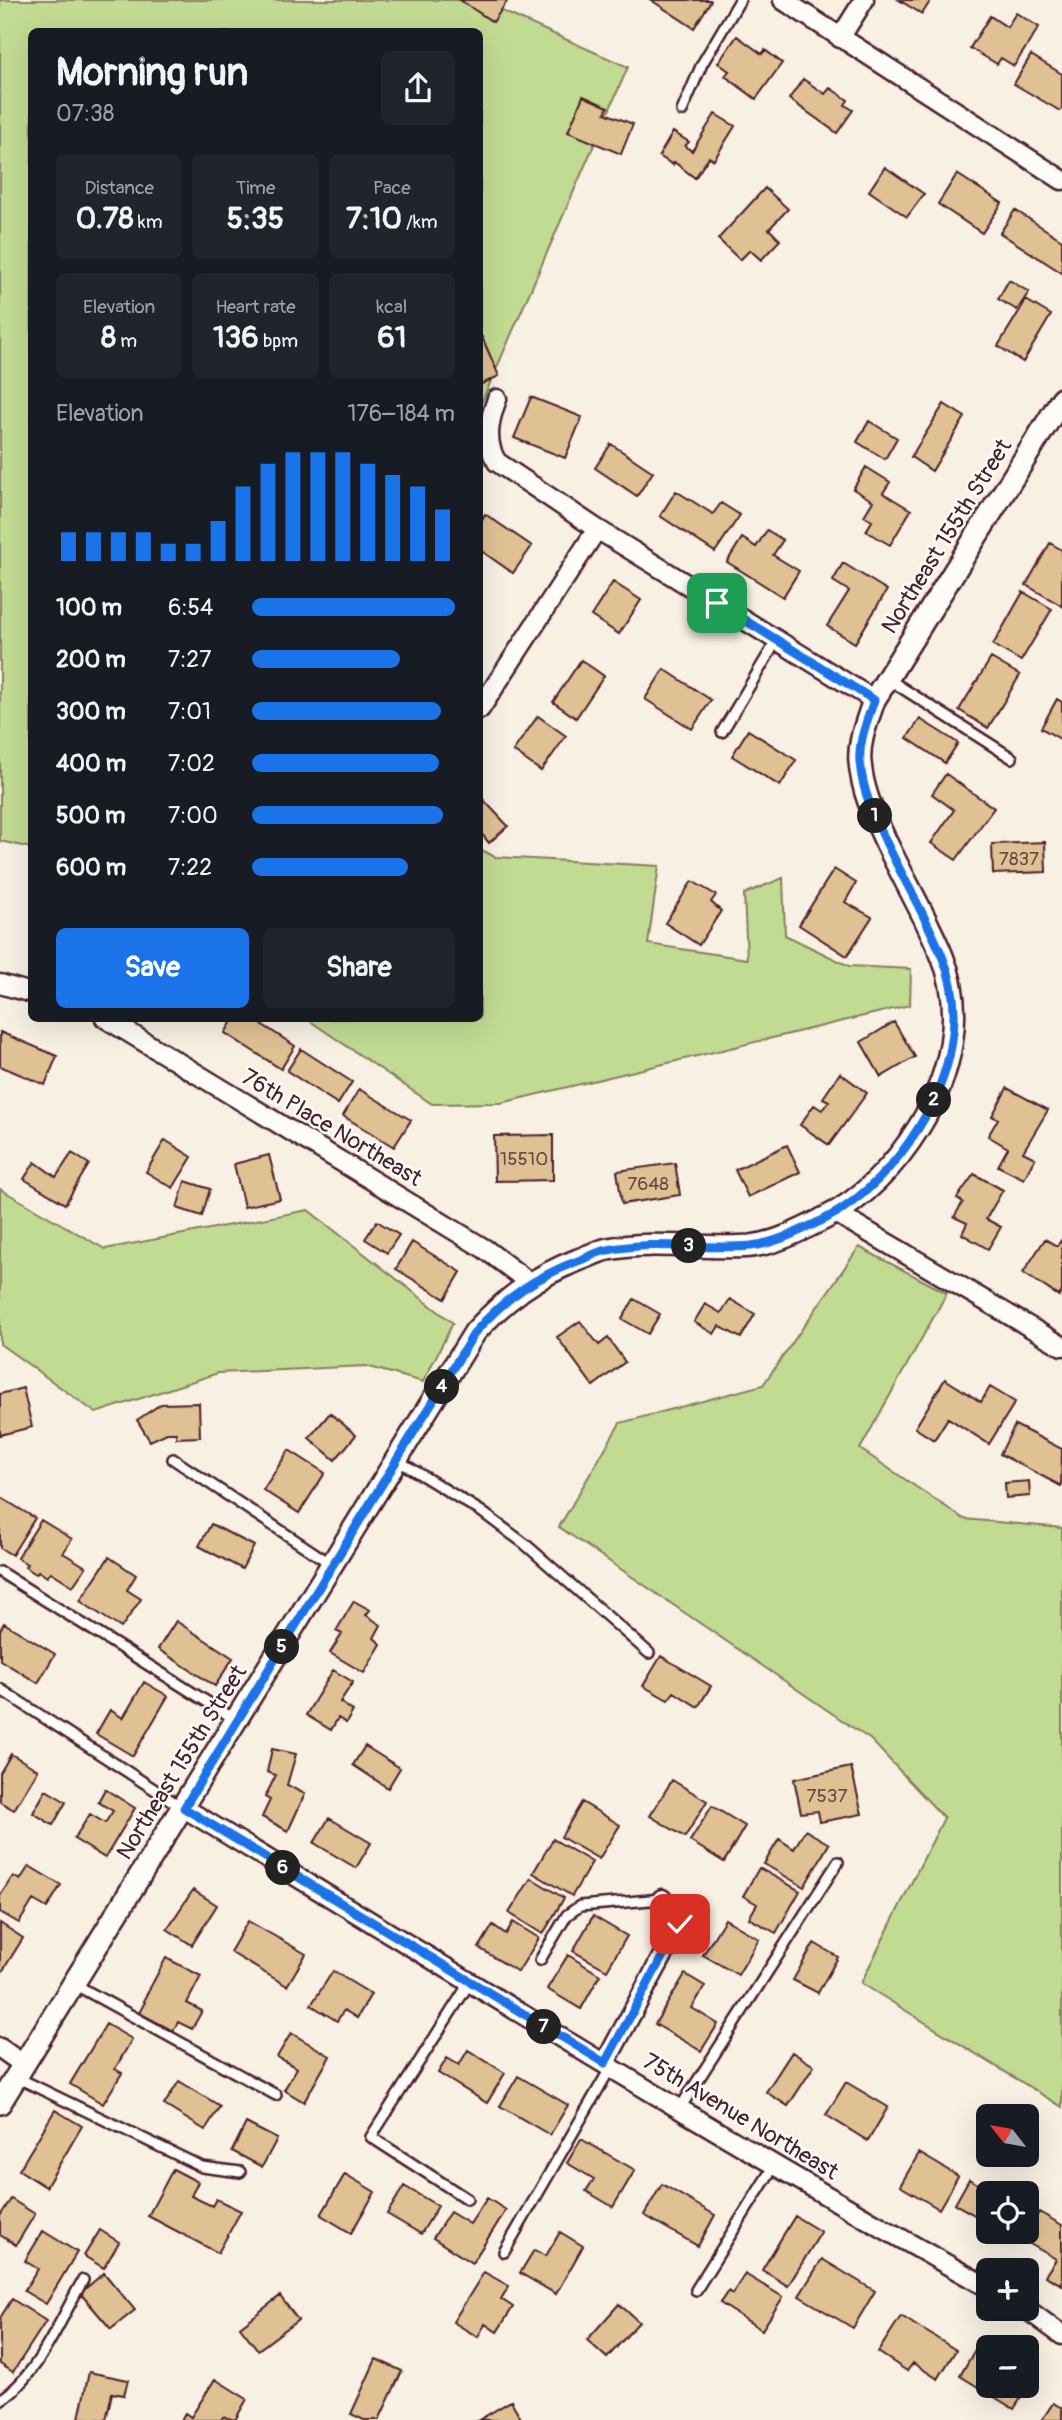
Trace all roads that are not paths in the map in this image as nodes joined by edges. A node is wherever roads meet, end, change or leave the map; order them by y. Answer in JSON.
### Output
{"nodes":[{"id":1,"x":740,"y":0,"type":"edge"},
{"id":2,"x":783,"y":0,"type":"edge"},
{"id":3,"x":864,"y":0,"type":"edge"},
{"id":4,"x":840,"y":38,"type":"junction"},
{"id":5,"x":682,"y":111,"type":"dead end"},
{"id":6,"x":1062,"y":180,"type":"edge"},
{"id":7,"x":496,"y":399,"type":"dead end"},
{"id":8,"x":1062,"y":399,"type":"edge"},
{"id":9,"x":597,"y":529,"type":"junction"},
{"id":10,"x":777,"y":640,"type":"junction"},
{"id":11,"x":888,"y":679,"type":"junction"},
{"id":12,"x":874,"y":700,"type":"junction"},
{"id":13,"x":483,"y":704,"type":"edge"},
{"id":14,"x":722,"y":733,"type":"dead end"},
{"id":15,"x":1012,"y":758,"type":"dead end"},
{"id":16,"x":0,"y":984,"type":"edge"},
{"id":17,"x":28,"y":992,"type":"edge"},
{"id":18,"x":113,"y":1022,"type":"edge"},
{"id":19,"x":836,"y":1213,"type":"junction"},
{"id":20,"x":530,"y":1283,"type":"junction"},
{"id":21,"x":1062,"y":1346,"type":"edge"},
{"id":22,"x":173,"y":1459,"type":"dead end"},
{"id":23,"x":397,"y":1460,"type":"junction"},
{"id":24,"x":333,"y":1565,"type":"junction"},
{"id":25,"x":0,"y":1572,"type":"edge"},
{"id":26,"x":649,"y":1653,"type":"dead end"},
{"id":27,"x":0,"y":1689,"type":"edge"},
{"id":28,"x":238,"y":1720,"type":"junction"},
{"id":29,"x":184,"y":1808,"type":"junction"},
{"id":30,"x":838,"y":1862,"type":"dead end"},
{"id":31,"x":662,"y":1899,"type":"joint"},
{"id":32,"x":540,"y":1960,"type":"dead end"},
{"id":33,"x":470,"y":1982,"type":"junction"},
{"id":34,"x":74,"y":1984,"type":"junction"},
{"id":35,"x":0,"y":2048,"type":"edge"},
{"id":36,"x":608,"y":2065,"type":"junction"},
{"id":37,"x":20,"y":2071,"type":"junction"},
{"id":38,"x":276,"y":2095,"type":"dead end"},
{"id":39,"x":0,"y":2103,"type":"edge"},
{"id":40,"x":680,"y":2108,"type":"junction"},
{"id":41,"x":775,"y":2164,"type":"junction"},
{"id":42,"x":240,"y":2172,"type":"dead end"},
{"id":43,"x":467,"y":2199,"type":"dead end"},
{"id":44,"x":504,"y":2252,"type":"dead end"},
{"id":45,"x":83,"y":2280,"type":"dead end"},
{"id":46,"x":976,"y":2280,"type":"edge"},
{"id":47,"x":696,"y":2290,"type":"dead end"},
{"id":48,"x":1039,"y":2318,"type":"edge"},
{"id":49,"x":1062,"y":2335,"type":"edge"},
{"id":50,"x":0,"y":2400,"type":"edge"}],
"edges":[{"from":1,"to":5,"type":"lane"},
{"from":2,"to":4,"type":"street"},
{"from":3,"to":4,"type":"street"},
{"from":4,"to":6,"type":"street"},
{"from":7,"to":9,"type":"street"},
{"from":8,"to":11,"type":"street","name":"Northeast 155th Street"},
{"from":9,"to":10,"type":"street"},
{"from":9,"to":13,"type":"street"},
{"from":10,"to":12,"type":"street"},
{"from":10,"to":14,"type":"lane"},
{"from":11,"to":12,"type":"street","name":"Northeast 155th Street"},
{"from":11,"to":15,"type":"lane"},
{"from":12,"to":19,"type":"street","name":"Northeast 155th Street"},
{"from":16,"to":17,"type":"street"},
{"from":18,"to":20,"type":"street","name":"76th Place Northeast"},
{"from":19,"to":20,"type":"street","name":"Northeast 155th Street"},
{"from":19,"to":21,"type":"street"},
{"from":20,"to":23,"type":"street","name":"Northeast 155th Street"},
{"from":22,"to":24,"type":"lane"},
{"from":23,"to":24,"type":"street","name":"Northeast 155th Street"},
{"from":23,"to":26,"type":"lane"},
{"from":24,"to":28,"type":"street","name":"Northeast 155th Street"},
{"from":25,"to":28,"type":"lane"},
{"from":27,"to":29,"type":"lane"},
{"from":28,"to":29,"type":"street","name":"Northeast 155th Street"},
{"from":29,"to":33,"type":"street","name":"75th Avenue Northeast"},
{"from":29,"to":34,"type":"street","name":"Northeast 155th Street"},
{"from":30,"to":40,"type":"lane"},
{"from":31,"to":32,"type":"lane"},
{"from":31,"to":36,"type":"street"},
{"from":33,"to":36,"type":"street","name":"75th Avenue Northeast"},
{"from":33,"to":43,"type":"lane"},
{"from":34,"to":37,"type":"street","name":"Northeast 155th Street"},
{"from":34,"to":38,"type":"lane"},
{"from":35,"to":37,"type":"street"},
{"from":36,"to":40,"type":"street","name":"75th Avenue Northeast"},
{"from":36,"to":44,"type":"lane"},
{"from":37,"to":39,"type":"street","name":"Northeast 155th Street"},
{"from":37,"to":42,"type":"lane"},
{"from":40,"to":41,"type":"street","name":"75th Avenue Northeast"},
{"from":41,"to":46,"type":"street","name":"75th Avenue Northeast"},
{"from":41,"to":47,"type":"lane"},
{"from":45,"to":50,"type":"lane"},
{"from":48,"to":49,"type":"street"}]}
